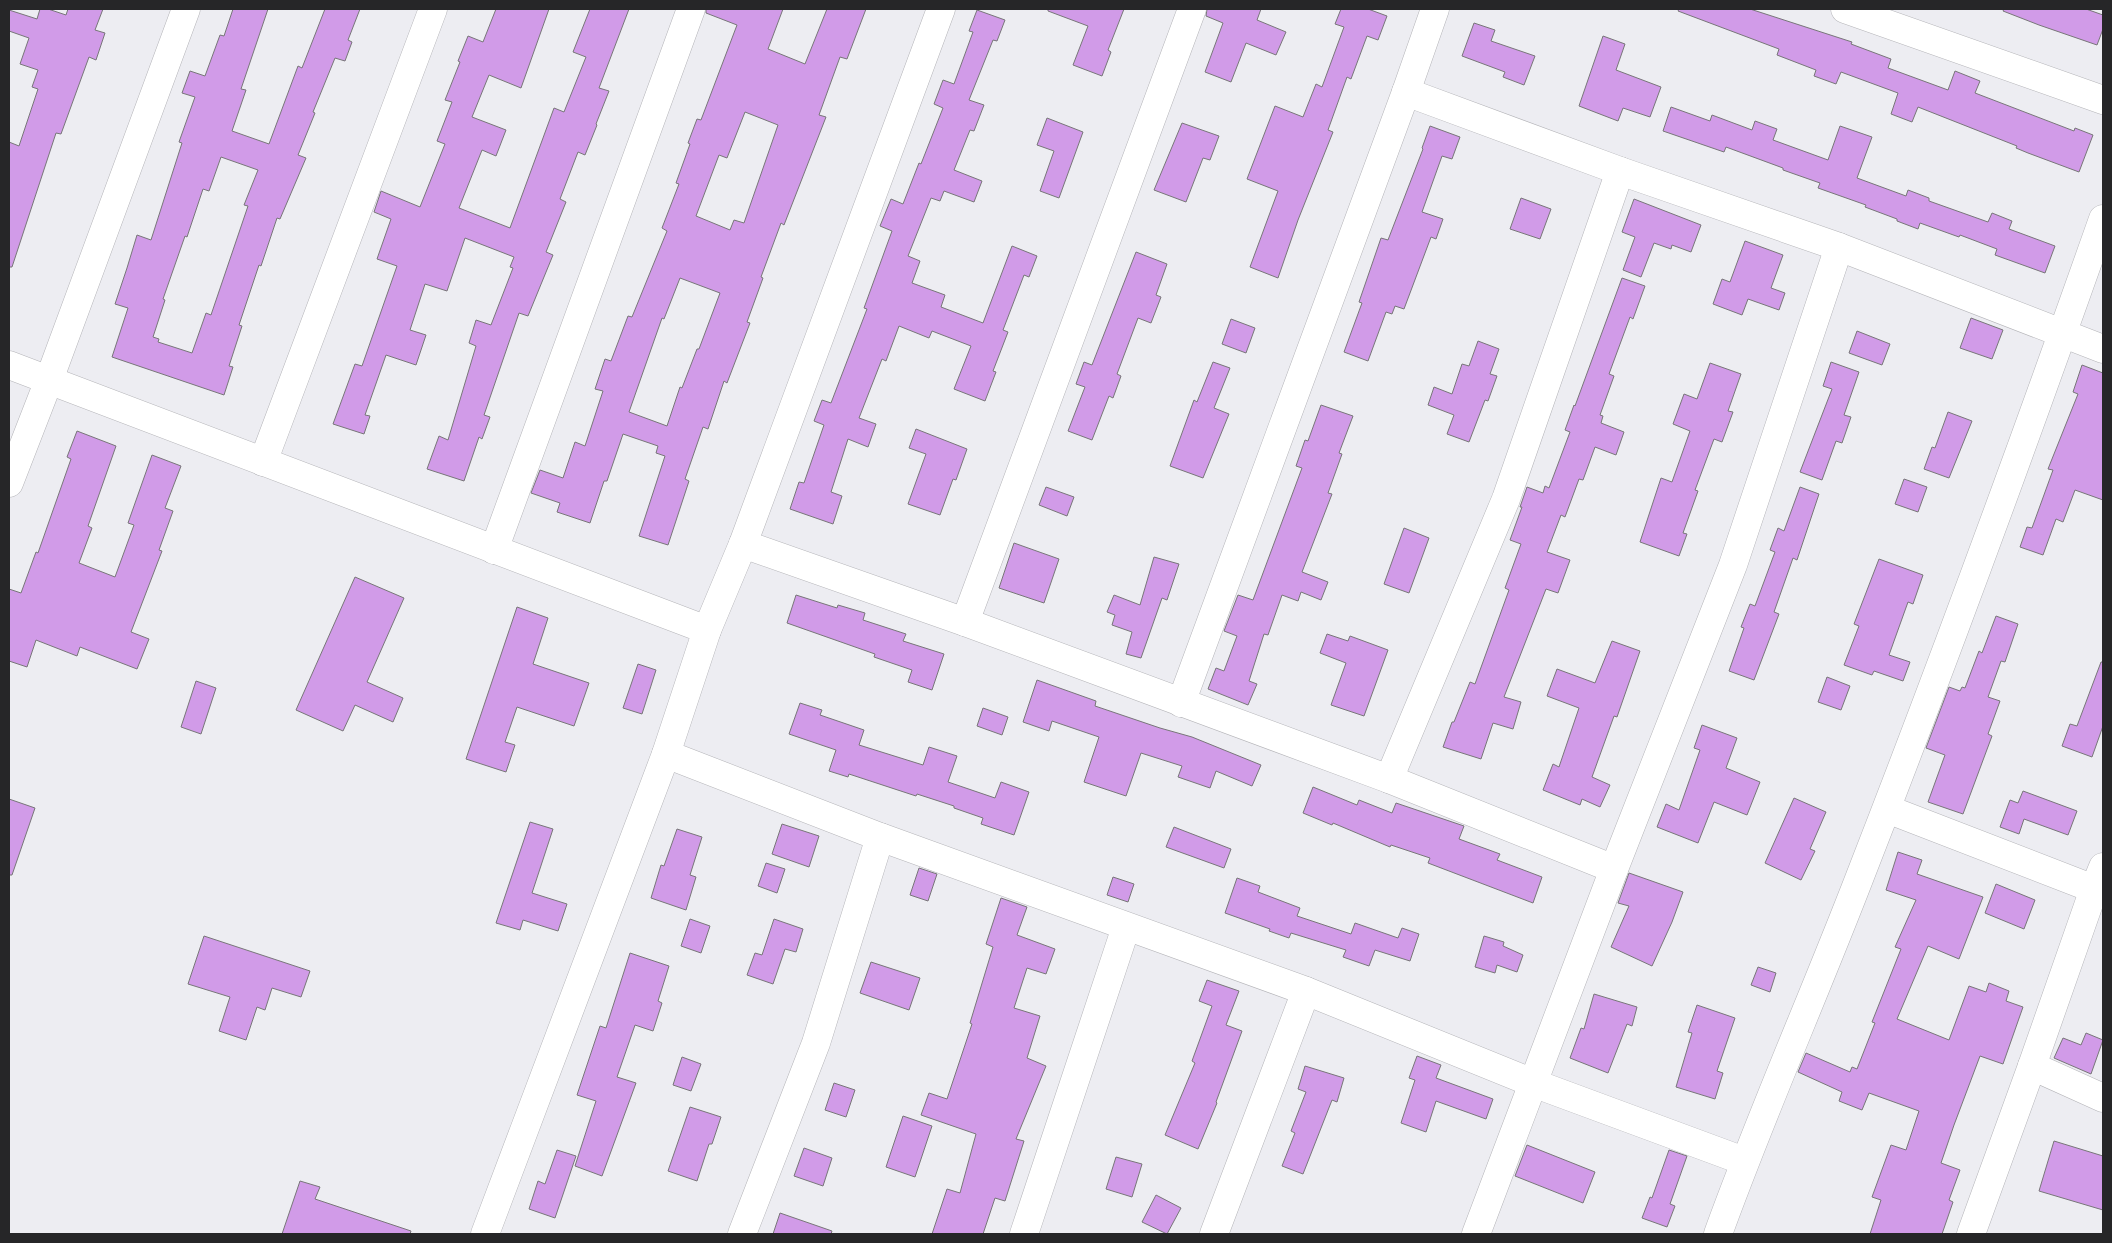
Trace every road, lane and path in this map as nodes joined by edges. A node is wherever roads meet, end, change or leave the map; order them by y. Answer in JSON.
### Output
{"nodes":[{"id":1,"x":186,"y":9,"type":"edge"},
{"id":2,"x":433,"y":9,"type":"edge"},
{"id":3,"x":690,"y":9,"type":"edge"},
{"id":4,"x":941,"y":9,"type":"edge"},
{"id":5,"x":1192,"y":9,"type":"edge"},
{"id":6,"x":1435,"y":9,"type":"edge"},
{"id":7,"x":1847,"y":9,"type":"edge"},
{"id":8,"x":1406,"y":92,"type":"junction"},
{"id":9,"x":2103,"y":100,"type":"edge"},
{"id":10,"x":1620,"y":171,"type":"junction"},
{"id":11,"x":2103,"y":219,"type":"edge"},
{"id":12,"x":1839,"y":247,"type":"junction"},
{"id":13,"x":2063,"y":333,"type":"junction"},
{"id":14,"x":2103,"y":350,"type":"edge"},
{"id":15,"x":9,"y":365,"type":"edge"},
{"id":16,"x":49,"y":380,"type":"junction"},
{"id":17,"x":263,"y":462,"type":"junction"},
{"id":18,"x":9,"y":483,"type":"edge"},
{"id":19,"x":743,"y":544,"type":"junction"},
{"id":20,"x":494,"y":550,"type":"junction"},
{"id":21,"x":965,"y":622,"type":"junction"},
{"id":22,"x":707,"y":630,"type":"junction"},
{"id":23,"x":1180,"y":703,"type":"junction"},
{"id":24,"x":666,"y":754,"type":"junction"},
{"id":25,"x":1389,"y":779,"type":"junction"},
{"id":26,"x":1887,"y":809,"type":"junction"},
{"id":27,"x":880,"y":837,"type":"junction"},
{"id":28,"x":1614,"y":868,"type":"junction"},
{"id":29,"x":2098,"y":878,"type":"edge"},
{"id":30,"x":1126,"y":927,"type":"junction"},
{"id":31,"x":1306,"y":991,"type":"junction"},
{"id":32,"x":2032,"y":1066,"type":"junction"},
{"id":33,"x":1533,"y":1083,"type":"junction"},
{"id":34,"x":2103,"y":1098,"type":"edge"},
{"id":35,"x":1744,"y":1161,"type":"junction"},
{"id":36,"x":485,"y":1234,"type":"edge"},
{"id":37,"x":742,"y":1234,"type":"edge"},
{"id":38,"x":1024,"y":1234,"type":"edge"},
{"id":39,"x":1214,"y":1234,"type":"edge"},
{"id":40,"x":1476,"y":1234,"type":"edge"},
{"id":41,"x":1718,"y":1234,"type":"edge"},
{"id":42,"x":1971,"y":1234,"type":"edge"}],
"edges":[{"from":1,"to":16,"type":"street"},
{"from":2,"to":17,"type":"street"},
{"from":3,"to":20,"type":"street"},
{"from":4,"to":19,"type":"street"},
{"from":5,"to":21,"type":"street"},
{"from":6,"to":8,"type":"street"},
{"from":7,"to":9,"type":"street"},
{"from":8,"to":10,"type":"street"},
{"from":8,"to":23,"type":"street"},
{"from":10,"to":12,"type":"street"},
{"from":10,"to":25,"type":"street"},
{"from":11,"to":13,"type":"street"},
{"from":12,"to":13,"type":"street"},
{"from":12,"to":28,"type":"street"},
{"from":13,"to":14,"type":"street"},
{"from":13,"to":26,"type":"street"},
{"from":15,"to":16,"type":"street"},
{"from":16,"to":17,"type":"street"},
{"from":16,"to":18,"type":"street"},
{"from":17,"to":20,"type":"street"},
{"from":19,"to":21,"type":"street"},
{"from":19,"to":22,"type":"street"},
{"from":20,"to":22,"type":"street"},
{"from":21,"to":23,"type":"street"},
{"from":22,"to":24,"type":"street"},
{"from":23,"to":25,"type":"street"},
{"from":24,"to":27,"type":"street"},
{"from":24,"to":36,"type":"street"},
{"from":25,"to":28,"type":"street"},
{"from":26,"to":29,"type":"street"},
{"from":26,"to":35,"type":"street"},
{"from":27,"to":30,"type":"street"},
{"from":27,"to":37,"type":"street"},
{"from":28,"to":33,"type":"street"},
{"from":29,"to":32,"type":"street"},
{"from":30,"to":31,"type":"street"},
{"from":30,"to":38,"type":"street"},
{"from":31,"to":33,"type":"street"},
{"from":31,"to":39,"type":"street"},
{"from":32,"to":34,"type":"street"},
{"from":32,"to":42,"type":"street"},
{"from":33,"to":35,"type":"street"},
{"from":33,"to":40,"type":"street"},
{"from":35,"to":41,"type":"street"}]}
